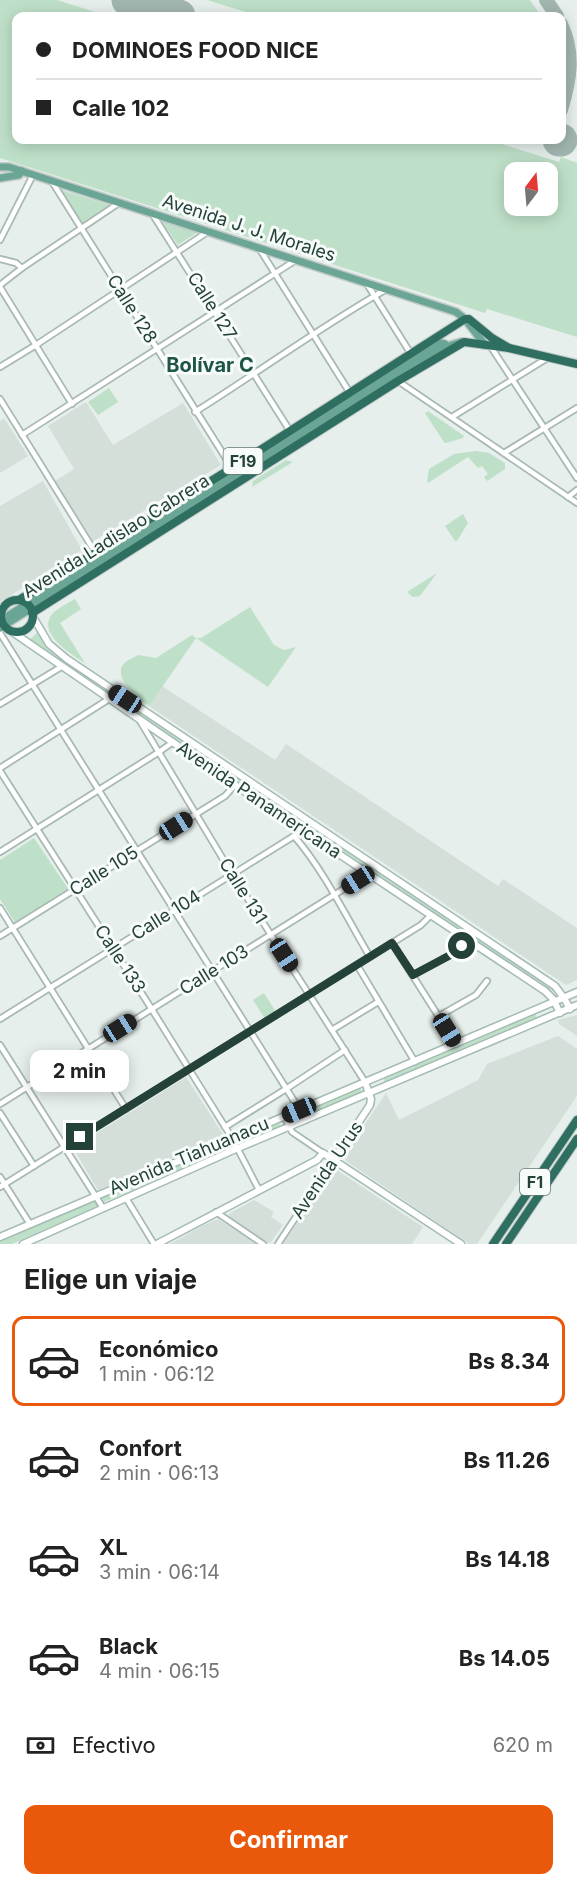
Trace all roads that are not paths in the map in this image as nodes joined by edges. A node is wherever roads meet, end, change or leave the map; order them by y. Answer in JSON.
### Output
{"nodes":[{"id":1,"x":0,"y":165,"type":"edge"},
{"id":2,"x":22,"y":171,"type":"junction"},
{"id":3,"x":33,"y":175,"type":"junction"},
{"id":4,"x":0,"y":178,"type":"edge"},
{"id":5,"x":51,"y":180,"type":"junction"},
{"id":6,"x":120,"y":202,"type":"junction"},
{"id":7,"x":151,"y":212,"type":"junction"},
{"id":8,"x":81,"y":228,"type":"junction"},
{"id":9,"x":209,"y":231,"type":"junction"},
{"id":10,"x":0,"y":240,"type":"edge"},
{"id":11,"x":259,"y":248,"type":"junction"},
{"id":12,"x":178,"y":252,"type":"junction"},
{"id":13,"x":297,"y":259,"type":"junction"},
{"id":14,"x":0,"y":260,"type":"edge"},
{"id":15,"x":22,"y":268,"type":"junction"},
{"id":16,"x":275,"y":274,"type":"junction"},
{"id":17,"x":366,"y":281,"type":"junction"},
{"id":18,"x":0,"y":286,"type":"edge"},
{"id":19,"x":387,"y":288,"type":"junction"},
{"id":20,"x":119,"y":290,"type":"junction"},
{"id":21,"x":374,"y":296,"type":"junction"},
{"id":22,"x":216,"y":312,"type":"junction"},
{"id":23,"x":465,"y":319,"type":"junction"},
{"id":24,"x":313,"y":334,"type":"junction"},
{"id":25,"x":464,"y":342,"type":"junction"},
{"id":26,"x":36,"y":345,"type":"junction"},
{"id":27,"x":443,"y":345,"type":"junction"},
{"id":28,"x":488,"y":346,"type":"junction"},
{"id":29,"x":509,"y":348,"type":"junction"},
{"id":30,"x":157,"y":350,"type":"junction"},
{"id":31,"x":411,"y":354,"type":"junction"},
{"id":32,"x":549,"y":357,"type":"junction"},
{"id":33,"x":577,"y":364,"type":"edge"},
{"id":34,"x":0,"y":367,"type":"edge"},
{"id":35,"x":379,"y":374,"type":"junction"},
{"id":36,"x":254,"y":375,"type":"junction"},
{"id":37,"x":513,"y":380,"type":"junction"},
{"id":38,"x":398,"y":381,"type":"junction"},
{"id":39,"x":370,"y":387,"type":"junction"},
{"id":40,"x":354,"y":391,"type":"junction"},
{"id":41,"x":0,"y":399,"type":"edge"},
{"id":42,"x":72,"y":404,"type":"junction"},
{"id":43,"x":577,"y":408,"type":"edge"},
{"id":44,"x":7,"y":410,"type":"junction"},
{"id":45,"x":195,"y":412,"type":"junction"},
{"id":46,"x":0,"y":414,"type":"edge"},
{"id":47,"x":452,"y":417,"type":"junction"},
{"id":48,"x":545,"y":428,"type":"junction"},
{"id":49,"x":290,"y":431,"type":"junction"},
{"id":50,"x":22,"y":435,"type":"junction"},
{"id":51,"x":504,"y":453,"type":"junction"},
{"id":52,"x":232,"y":468,"type":"junction"},
{"id":53,"x":577,"y":478,"type":"edge"},
{"id":54,"x":577,"y":490,"type":"edge"},
{"id":55,"x":568,"y":497,"type":"junction"},
{"id":56,"x":577,"y":503,"type":"edge"},
{"id":57,"x":96,"y":553,"type":"junction"},
{"id":58,"x":28,"y":608,"type":"junction"},
{"id":59,"x":2,"y":623,"type":"edge"},
{"id":60,"x":60,"y":666,"type":"junction"},
{"id":61,"x":32,"y":684,"type":"junction"},
{"id":62,"x":109,"y":699,"type":"junction"},
{"id":63,"x":125,"y":699,"type":"junction"},
{"id":64,"x":0,"y":704,"type":"edge"},
{"id":65,"x":120,"y":706,"type":"junction"},
{"id":66,"x":138,"y":718,"type":"junction"},
{"id":67,"x":60,"y":729,"type":"junction"},
{"id":68,"x":172,"y":742,"type":"junction"},
{"id":69,"x":159,"y":752,"type":"junction"},
{"id":70,"x":0,"y":769,"type":"edge"},
{"id":71,"x":236,"y":785,"type":"junction"},
{"id":72,"x":99,"y":790,"type":"junction"},
{"id":73,"x":195,"y":814,"type":"junction"},
{"id":74,"x":300,"y":828,"type":"junction"},
{"id":75,"x":37,"y":829,"type":"junction"},
{"id":76,"x":294,"y":836,"type":"junction"},
{"id":77,"x":136,"y":850,"type":"junction"},
{"id":78,"x":0,"y":852,"type":"edge"},
{"id":79,"x":366,"y":872,"type":"junction"},
{"id":80,"x":232,"y":874,"type":"junction"},
{"id":81,"x":75,"y":889,"type":"junction"},
{"id":82,"x":334,"y":895,"type":"junction"},
{"id":83,"x":0,"y":908,"type":"edge"},
{"id":84,"x":174,"y":911,"type":"junction"},
{"id":85,"x":431,"y":915,"type":"junction"},
{"id":86,"x":12,"y":928,"type":"junction"},
{"id":87,"x":271,"y":935,"type":"junction"},
{"id":88,"x":0,"y":936,"type":"edge"},
{"id":89,"x":468,"y":940,"type":"junction"},
{"id":90,"x":392,"y":943,"type":"junction"},
{"id":91,"x":113,"y":949,"type":"junction"},
{"id":92,"x":370,"y":957,"type":"junction"},
{"id":93,"x":357,"y":965,"type":"junction"},
{"id":94,"x":212,"y":971,"type":"junction"},
{"id":95,"x":413,"y":975,"type":"junction"},
{"id":96,"x":487,"y":981,"type":"dead end"},
{"id":97,"x":50,"y":988,"type":"junction"},
{"id":98,"x":577,"y":992,"type":"edge"},
{"id":99,"x":309,"y":995,"type":"junction"},
{"id":100,"x":564,"y":998,"type":"junction"},
{"id":101,"x":378,"y":1002,"type":"junction"},
{"id":102,"x":555,"y":1002,"type":"junction"},
{"id":103,"x":577,"y":1005,"type":"edge"},
{"id":104,"x":152,"y":1008,"type":"junction"},
{"id":105,"x":570,"y":1009,"type":"junction"},
{"id":106,"x":560,"y":1013,"type":"junction"},
{"id":107,"x":439,"y":1016,"type":"junction"},
{"id":108,"x":0,"y":1019,"type":"edge"},
{"id":109,"x":332,"y":1030,"type":"junction"},
{"id":110,"x":250,"y":1031,"type":"junction"},
{"id":111,"x":456,"y":1044,"type":"junction"},
{"id":112,"x":0,"y":1045,"type":"edge"},
{"id":113,"x":88,"y":1048,"type":"junction"},
{"id":114,"x":345,"y":1050,"type":"junction"},
{"id":115,"x":415,"y":1062,"type":"junction"},
{"id":116,"x":189,"y":1069,"type":"junction"},
{"id":117,"x":365,"y":1082,"type":"junction"},
{"id":118,"x":26,"y":1087,"type":"junction"},
{"id":119,"x":286,"y":1089,"type":"junction"},
{"id":120,"x":370,"y":1094,"type":"junction"},
{"id":121,"x":0,"y":1104,"type":"edge"},
{"id":122,"x":126,"y":1109,"type":"junction"},
{"id":123,"x":299,"y":1110,"type":"junction"},
{"id":124,"x":0,"y":1113,"type":"edge"},
{"id":125,"x":284,"y":1116,"type":"junction"},
{"id":126,"x":306,"y":1120,"type":"junction"},
{"id":127,"x":577,"y":1120,"type":"edge"},
{"id":128,"x":225,"y":1127,"type":"junction"},
{"id":129,"x":289,"y":1127,"type":"junction"},
{"id":130,"x":232,"y":1138,"type":"junction"},
{"id":131,"x":577,"y":1139,"type":"edge"},
{"id":132,"x":64,"y":1147,"type":"junction"},
{"id":133,"x":236,"y":1149,"type":"junction"},
{"id":134,"x":323,"y":1154,"type":"junction"},
{"id":135,"x":333,"y":1161,"type":"junction"},
{"id":136,"x":34,"y":1166,"type":"junction"},
{"id":137,"x":0,"y":1177,"type":"edge"},
{"id":138,"x":2,"y":1185,"type":"edge"},
{"id":139,"x":259,"y":1190,"type":"junction"},
{"id":140,"x":95,"y":1196,"type":"junction"},
{"id":141,"x":126,"y":1198,"type":"junction"},
{"id":142,"x":103,"y":1208,"type":"junction"},
{"id":143,"x":216,"y":1212,"type":"junction"},
{"id":144,"x":30,"y":1224,"type":"junction"},
{"id":145,"x":0,"y":1237,"type":"edge"},
{"id":146,"x":24,"y":1244,"type":"edge"},
{"id":147,"x":155,"y":1244,"type":"edge"},
{"id":148,"x":263,"y":1244,"type":"edge"},
{"id":149,"x":278,"y":1244,"type":"edge"},
{"id":150,"x":461,"y":1244,"type":"edge"},
{"id":151,"x":493,"y":1244,"type":"edge"},
{"id":152,"x":506,"y":1244,"type":"edge"}],
"edges":[{"from":1,"to":2,"type":"main road","name":"Avenida J. J. Morales"},
{"from":2,"to":3,"type":"main road","name":"Avenida J. J. Morales"},
{"from":2,"to":4,"type":"main road"},
{"from":3,"to":5,"type":"main road","name":"Avenida J. J. Morales"},
{"from":3,"to":10,"type":"street"},
{"from":5,"to":6,"type":"main road","name":"Avenida J. J. Morales"},
{"from":5,"to":8,"type":"street","name":"Calle 128"},
{"from":6,"to":7,"type":"main road","name":"Avenida J. J. Morales"},
{"from":6,"to":8,"type":"street"},
{"from":7,"to":9,"type":"main road","name":"Avenida J. J. Morales"},
{"from":7,"to":12,"type":"street","name":"Calle 127"},
{"from":8,"to":15,"type":"street"},
{"from":8,"to":20,"type":"street","name":"Calle 128"},
{"from":9,"to":11,"type":"main road","name":"Avenida J. J. Morales"},
{"from":9,"to":12,"type":"street"},
{"from":11,"to":13,"type":"main road","name":"Avenida J. J. Morales"},
{"from":11,"to":16,"type":"street"},
{"from":12,"to":20,"type":"street"},
{"from":12,"to":22,"type":"street","name":"Calle 127"},
{"from":13,"to":16,"type":"street"},
{"from":13,"to":17,"type":"main road","name":"Avenida J. J. Morales"},
{"from":14,"to":15,"type":"street"},
{"from":15,"to":18,"type":"street"},
{"from":16,"to":22,"type":"street"},
{"from":16,"to":24,"type":"street"},
{"from":17,"to":19,"type":"main road","name":"Avenida J. J. Morales"},
{"from":17,"to":21,"type":"street"},
{"from":18,"to":26,"type":"street"},
{"from":19,"to":21,"type":"street"},
{"from":19,"to":23,"type":"main road","name":"Avenida J. J. Morales"},
{"from":20,"to":26,"type":"street"},
{"from":20,"to":30,"type":"street","name":"Calle 128"},
{"from":21,"to":24,"type":"street"},
{"from":21,"to":31,"type":"street"},
{"from":22,"to":30,"type":"street"},
{"from":22,"to":36,"type":"street","name":"Calle 127"},
{"from":23,"to":28,"type":"main road"},
{"from":23,"to":29,"type":"highway","name":"Avenida Ladislao Cabrera","number":"F19"},
{"from":23,"to":31,"type":"highway","name":"Avenida Ladislao Cabrera","number":"F19"},
{"from":24,"to":36,"type":"street"},
{"from":24,"to":40,"type":"street"},
{"from":25,"to":27,"type":"main road","name":"Avenida Ladislao Cabrera","number":"F19"},
{"from":25,"to":28,"type":"highway","name":"Avenida Ladislao Cabrera","number":"F19"},
{"from":25,"to":38,"type":"highway","name":"Avenida Ladislao Cabrera","number":"F19"},
{"from":26,"to":34,"type":"street"},
{"from":26,"to":42,"type":"street"},
{"from":27,"to":39,"type":"main road","name":"Avenida Ladislao Cabrera","number":"F19"},
{"from":27,"to":58,"type":"main road","name":"Avenida Ladislao Cabrera","number":"F19"},
{"from":28,"to":29,"type":"highway","name":"Avenida Ladislao Cabrera","number":"F19"},
{"from":28,"to":37,"type":"street"},
{"from":29,"to":32,"type":"highway","name":"Avenida Ladislao Cabrera","number":"F19"},
{"from":30,"to":42,"type":"street"},
{"from":30,"to":45,"type":"street","name":"Calle 128"},
{"from":31,"to":35,"type":"highway","name":"Avenida Ladislao Cabrera","number":"F19"},
{"from":32,"to":33,"type":"highway","name":"Avenida Ladislao Cabrera","number":"F19"},
{"from":32,"to":37,"type":"street"},
{"from":35,"to":39,"type":"highway"},
{"from":35,"to":40,"type":"highway","name":"Avenida Ladislao Cabrera","number":"F19"},
{"from":36,"to":45,"type":"street"},
{"from":36,"to":49,"type":"street","name":"Calle 127"},
{"from":37,"to":47,"type":"street"},
{"from":37,"to":48,"type":"street"},
{"from":38,"to":47,"type":"street"},
{"from":38,"to":58,"type":"highway","name":"Avenida Ladislao Cabrera","number":"F19"},
{"from":39,"to":40,"type":"highway"},
{"from":39,"to":58,"type":"main road","name":"Avenida Ladislao Cabrera","number":"F19"},
{"from":40,"to":49,"type":"highway","name":"Avenida Ladislao Cabrera","number":"F19"},
{"from":41,"to":44,"type":"street"},
{"from":42,"to":50,"type":"street"},
{"from":43,"to":48,"type":"street"},
{"from":44,"to":46,"type":"street"},
{"from":44,"to":50,"type":"street"},
{"from":45,"to":52,"type":"street","name":"Calle 128"},
{"from":47,"to":51,"type":"street"},
{"from":48,"to":51,"type":"street"},
{"from":48,"to":53,"type":"street"},
{"from":49,"to":52,"type":"highway","name":"Avenida Ladislao Cabrera","number":"F19"},
{"from":50,"to":57,"type":"street"},
{"from":51,"to":55,"type":"street"},
{"from":52,"to":57,"type":"highway","name":"Avenida Ladislao Cabrera","number":"F19"},
{"from":54,"to":55,"type":"street"},
{"from":55,"to":56,"type":"street"},
{"from":57,"to":58,"type":"highway","name":"Avenida Ladislao Cabrera","number":"F19"},
{"from":58,"to":59,"type":"main road","name":"Avenida Ladislao Cabrera","number":"F19"},
{"from":58,"to":59,"type":"highway","number":"F19"},
{"from":58,"to":59,"type":"highway","number":"F19"},
{"from":58,"to":63,"type":"main road","name":"Avenida Panamericana"},
{"from":59,"to":60,"type":"main road","name":"Avenida Panamericana"},
{"from":59,"to":61,"type":"street"},
{"from":60,"to":61,"type":"street"},
{"from":60,"to":62,"type":"main road","name":"Avenida Panamericana"},
{"from":61,"to":64,"type":"street"},
{"from":61,"to":67,"type":"street"},
{"from":62,"to":65,"type":"main road","name":"Avenida Panamericana"},
{"from":62,"to":67,"type":"street"},
{"from":63,"to":65,"type":"main road"},
{"from":63,"to":100,"type":"main road","name":"Avenida Panamericana"},
{"from":65,"to":66,"type":"main road","name":"Avenida Panamericana"},
{"from":66,"to":68,"type":"main road","name":"Avenida Panamericana"},
{"from":66,"to":69,"type":"street","name":"Calle 131"},
{"from":67,"to":70,"type":"street"},
{"from":67,"to":72,"type":"street"},
{"from":68,"to":69,"type":"street"},
{"from":68,"to":71,"type":"main road","name":"Avenida Panamericana"},
{"from":69,"to":72,"type":"street"},
{"from":69,"to":73,"type":"street","name":"Calle 131"},
{"from":70,"to":75,"type":"street","name":"Calle 133"},
{"from":71,"to":73,"type":"street","name":"Calle 105"},
{"from":71,"to":74,"type":"main road","name":"Avenida Panamericana"},
{"from":72,"to":75,"type":"street"},
{"from":72,"to":77,"type":"street"},
{"from":73,"to":77,"type":"street","name":"Calle 105"},
{"from":73,"to":80,"type":"street","name":"Calle 131"},
{"from":74,"to":76,"type":"street","name":"Calle 104"},
{"from":74,"to":79,"type":"main road","name":"Avenida Panamericana"},
{"from":75,"to":78,"type":"street"},
{"from":75,"to":81,"type":"street","name":"Calle 133"},
{"from":76,"to":80,"type":"street","name":"Calle 104"},
{"from":76,"to":82,"type":"street"},
{"from":77,"to":81,"type":"street","name":"Calle 105"},
{"from":77,"to":84,"type":"street"},
{"from":79,"to":82,"type":"street","name":"Calle 103"},
{"from":79,"to":85,"type":"main road","name":"Avenida Panamericana"},
{"from":80,"to":84,"type":"street","name":"Calle 104"},
{"from":80,"to":87,"type":"street","name":"Calle 131"},
{"from":81,"to":86,"type":"street","name":"Calle 105"},
{"from":81,"to":91,"type":"street","name":"Calle 133"},
{"from":82,"to":87,"type":"street","name":"Calle 103"},
{"from":82,"to":92,"type":"street"},
{"from":83,"to":86,"type":"street"},
{"from":84,"to":91,"type":"street","name":"Calle 104"},
{"from":84,"to":94,"type":"street"},
{"from":85,"to":89,"type":"main road","name":"Avenida Panamericana"},
{"from":85,"to":90,"type":"street"},
{"from":86,"to":88,"type":"street","name":"Calle 105"},
{"from":86,"to":97,"type":"street"},
{"from":87,"to":94,"type":"street","name":"Calle 103"},
{"from":87,"to":99,"type":"street","name":"Calle 131"},
{"from":89,"to":95,"type":"street"},
{"from":89,"to":102,"type":"main road","name":"Avenida Panamericana"},
{"from":90,"to":92,"type":"street"},
{"from":90,"to":95,"type":"street"},
{"from":91,"to":97,"type":"street","name":"Calle 104"},
{"from":91,"to":104,"type":"street","name":"Calle 133"},
{"from":92,"to":93,"type":"street"},
{"from":93,"to":99,"type":"street"},
{"from":93,"to":101,"type":"street"},
{"from":94,"to":104,"type":"street","name":"Calle 103"},
{"from":94,"to":110,"type":"street"},
{"from":95,"to":107,"type":"street"},
{"from":96,"to":107,"type":"street"},
{"from":97,"to":108,"type":"street","name":"Calle 104"},
{"from":97,"to":113,"type":"street"},
{"from":98,"to":100,"type":"main road","name":"Avenida Tiahuanacu"},
{"from":99,"to":109,"type":"street","name":"Calle 131"},
{"from":99,"to":110,"type":"street"},
{"from":100,"to":102,"type":"main road","name":"Avenida Tiahuanacu"},
{"from":100,"to":105,"type":"main road","name":"Avenida Panamericana"},
{"from":101,"to":109,"type":"street"},
{"from":101,"to":115,"type":"street"},
{"from":102,"to":106,"type":"main road","name":"Avenida Panamericana"},
{"from":102,"to":111,"type":"main road","name":"Avenida Tiahuanacu"},
{"from":103,"to":105,"type":"main road","name":"Avenida Tiahuanacu"},
{"from":104,"to":113,"type":"street","name":"Calle 103"},
{"from":104,"to":116,"type":"street","name":"Calle 133"},
{"from":105,"to":106,"type":"main road","name":"Avenida Tiahuanacu"},
{"from":106,"to":120,"type":"main road","name":"Avenida Tiahuanacu"},
{"from":107,"to":111,"type":"street"},
{"from":109,"to":114,"type":"street","name":"Calle 131"},
{"from":110,"to":116,"type":"street"},
{"from":110,"to":119,"type":"street"},
{"from":111,"to":115,"type":"main road","name":"Avenida Tiahuanacu"},
{"from":112,"to":118,"type":"street"},
{"from":113,"to":118,"type":"street","name":"Calle 103"},
{"from":113,"to":122,"type":"street"},
{"from":114,"to":117,"type":"street","name":"Calle 131"},
{"from":114,"to":119,"type":"street"},
{"from":115,"to":117,"type":"main road","name":"Avenida Tiahuanacu"},
{"from":116,"to":122,"type":"street"},
{"from":116,"to":128,"type":"street","name":"Calle 133"},
{"from":117,"to":120,"type":"main road","name":"Calle 131"},
{"from":117,"to":123,"type":"main road","name":"Avenida Tiahuanacu"},
{"from":118,"to":121,"type":"street","name":"Calle 103"},
{"from":118,"to":132,"type":"street"},
{"from":119,"to":123,"type":"street"},
{"from":119,"to":128,"type":"street"},
{"from":120,"to":126,"type":"main road","name":"Avenida Tiahuanacu"},
{"from":120,"to":135,"type":"main road","name":"Avenida Urus"},
{"from":122,"to":132,"type":"street"},
{"from":123,"to":125,"type":"main road","name":"Avenida Tiahuanacu"},
{"from":123,"to":126,"type":"street"},
{"from":124,"to":136,"type":"street"},
{"from":125,"to":129,"type":"street"},
{"from":125,"to":130,"type":"main road","name":"Avenida Tiahuanacu"},
{"from":126,"to":129,"type":"main road","name":"Avenida Tiahuanacu"},
{"from":127,"to":151,"type":"highway","number":"F1"},
{"from":128,"to":130,"type":"street","name":"Calle 133"},
{"from":129,"to":133,"type":"main road","name":"Avenida Tiahuanacu"},
{"from":129,"to":134,"type":"street"},
{"from":130,"to":133,"type":"street","name":"Calle 133"},
{"from":130,"to":140,"type":"main road","name":"Avenida Tiahuanacu"},
{"from":131,"to":152,"type":"highway","number":"F1"},
{"from":132,"to":136,"type":"street"},
{"from":132,"to":140,"type":"street"},
{"from":133,"to":139,"type":"street","name":"Calle 133"},
{"from":133,"to":141,"type":"main road","name":"Avenida Tiahuanacu"},
{"from":134,"to":135,"type":"main road"},
{"from":134,"to":139,"type":"main road"},
{"from":135,"to":149,"type":"street","name":"Avenida Urus"},
{"from":135,"to":150,"type":"main road"},
{"from":136,"to":138,"type":"street"},
{"from":137,"to":138,"type":"street"},
{"from":138,"to":144,"type":"street"},
{"from":139,"to":143,"type":"main road"},
{"from":140,"to":142,"type":"street"},
{"from":140,"to":144,"type":"main road","name":"Avenida Tiahuanacu"},
{"from":141,"to":142,"type":"main road","name":"Avenida Tiahuanacu"},
{"from":141,"to":147,"type":"street"},
{"from":142,"to":146,"type":"main road","name":"Avenida Tiahuanacu"},
{"from":143,"to":147,"type":"main road"},
{"from":143,"to":148,"type":"street"},
{"from":144,"to":145,"type":"main road","name":"Avenida Tiahuanacu"}]}
